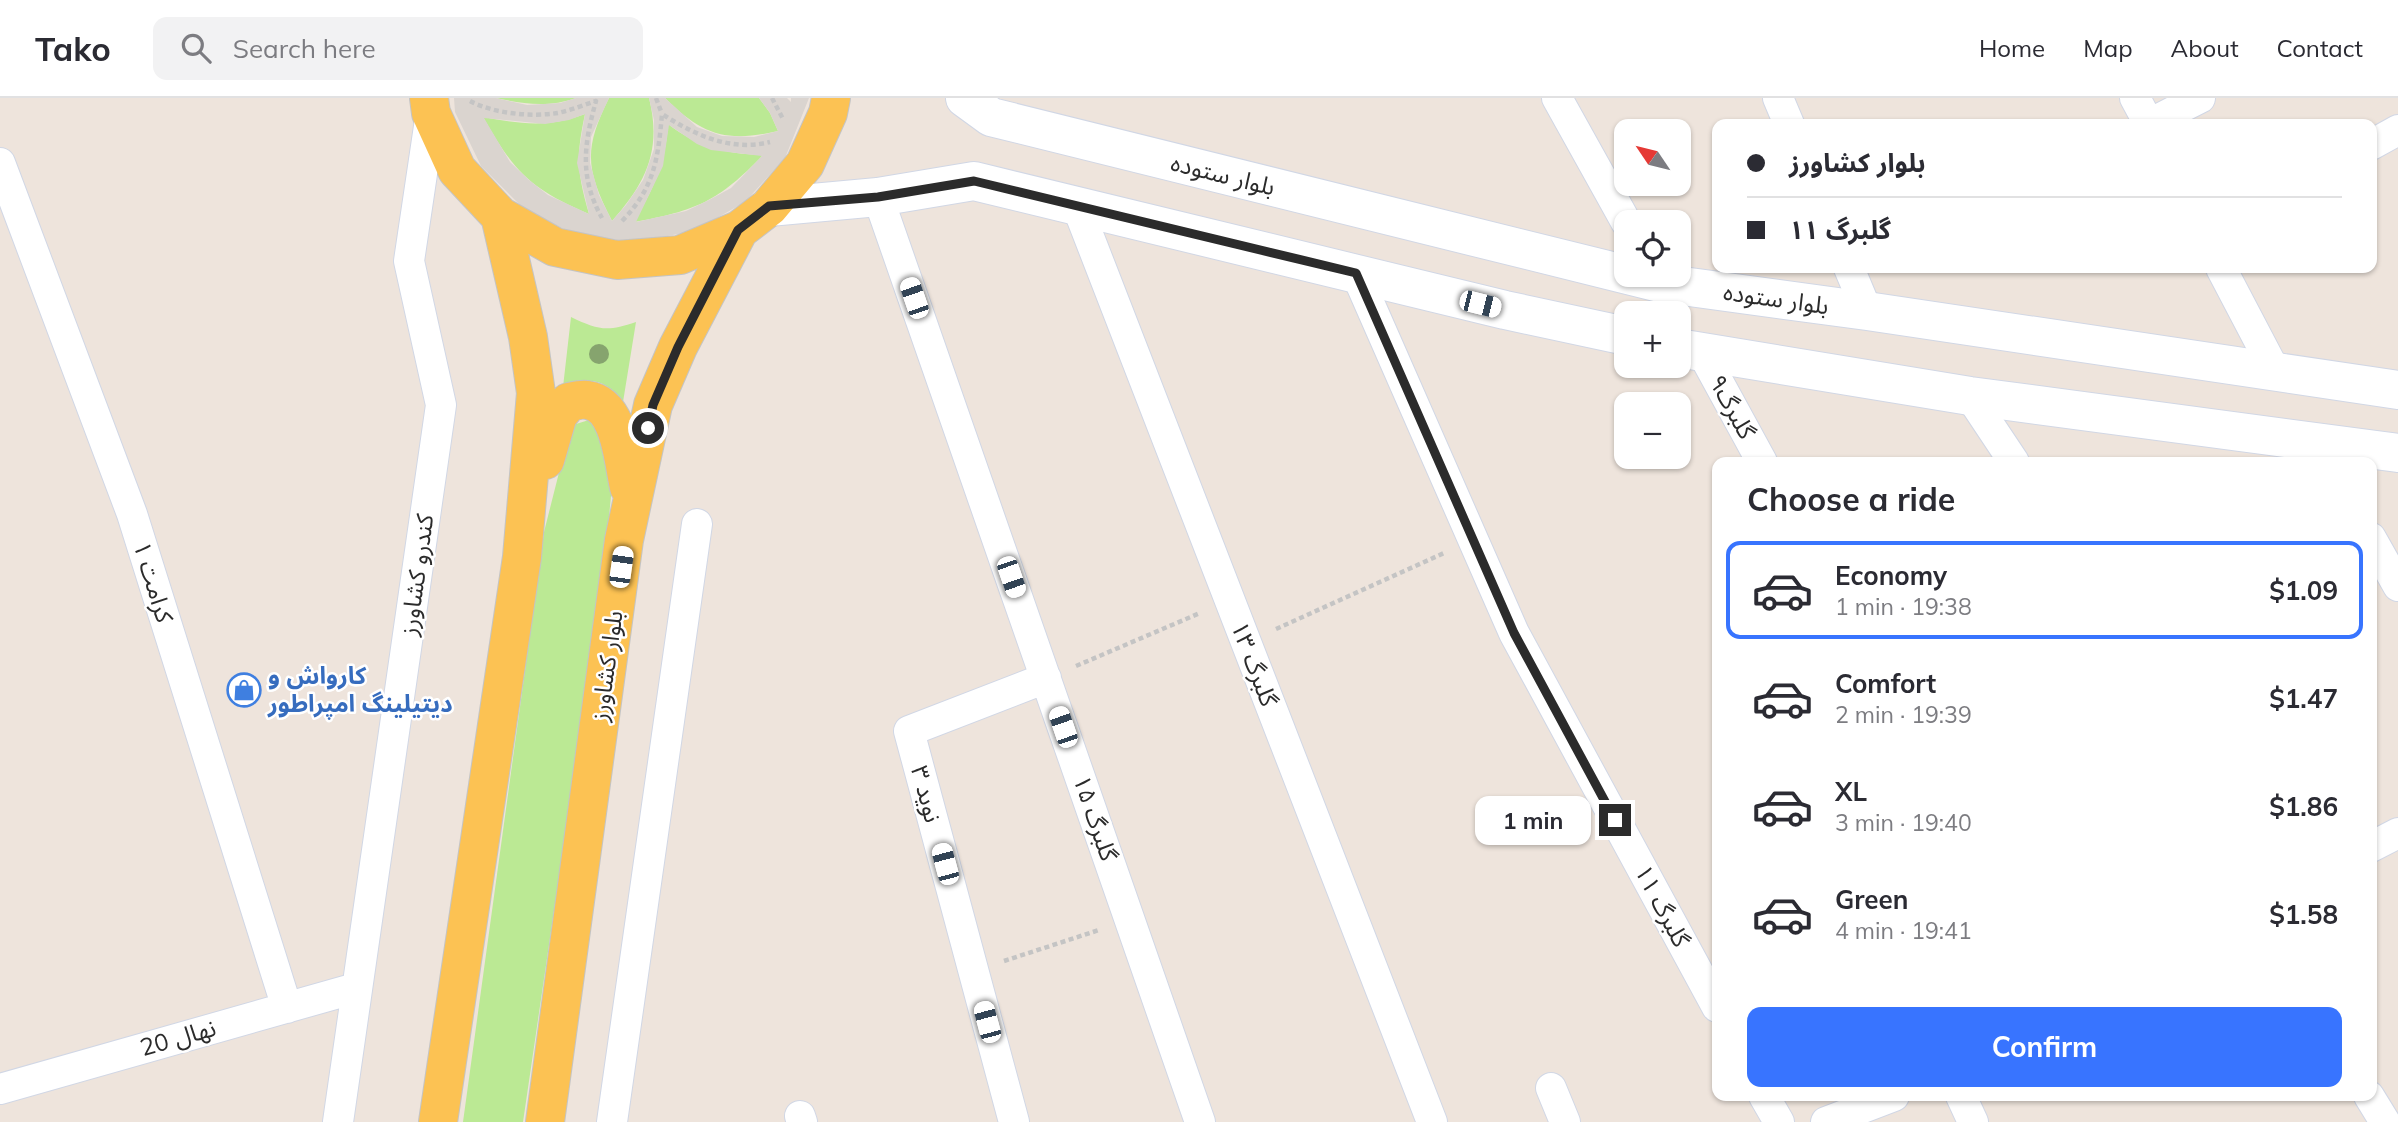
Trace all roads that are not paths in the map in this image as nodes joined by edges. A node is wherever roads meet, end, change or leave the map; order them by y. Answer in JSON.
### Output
{"nodes":[{"id":1,"x":831,"y":98,"type":"edge"},
{"id":2,"x":965,"y":98,"type":"edge"},
{"id":3,"x":1557,"y":98,"type":"edge"},
{"id":4,"x":1778,"y":98,"type":"edge"},
{"id":5,"x":2136,"y":98,"type":"edge"},
{"id":6,"x":2200,"y":98,"type":"edge"},
{"id":7,"x":430,"y":105,"type":"edge"},
{"id":8,"x":1787,"y":119,"type":"edge"},
{"id":9,"x":2146,"y":119,"type":"edge"},
{"id":10,"x":2159,"y":119,"type":"edge"},
{"id":11,"x":2398,"y":131,"type":"edge"},
{"id":12,"x":2377,"y":142,"type":"edge"},
{"id":13,"x":0,"y":163,"type":"edge"},
{"id":14,"x":878,"y":197,"type":"junction"},
{"id":15,"x":769,"y":206,"type":"junction"},
{"id":16,"x":1077,"y":206,"type":"junction"},
{"id":17,"x":1619,"y":210,"type":"edge"},
{"id":18,"x":500,"y":216,"type":"junction"},
{"id":19,"x":738,"y":230,"type":"junction"},
{"id":20,"x":1614,"y":268,"type":"edge"},
{"id":21,"x":1356,"y":273,"type":"junction"},
{"id":22,"x":1851,"y":273,"type":"edge"},
{"id":23,"x":2224,"y":273,"type":"edge"},
{"id":24,"x":1691,"y":284,"type":"edge"},
{"id":25,"x":1867,"y":311,"type":"junction"},
{"id":26,"x":1614,"y":333,"type":"edge"},
{"id":27,"x":1691,"y":350,"type":"edge"},
{"id":28,"x":1691,"y":352,"type":"edge"},
{"id":29,"x":2276,"y":373,"type":"junction"},
{"id":30,"x":2398,"y":390,"type":"edge"},
{"id":31,"x":1970,"y":396,"type":"junction"},
{"id":32,"x":2323,"y":452,"type":"edge"},
{"id":33,"x":2398,"y":453,"type":"edge"},
{"id":34,"x":1759,"y":457,"type":"edge"},
{"id":35,"x":2011,"y":457,"type":"edge"},
{"id":36,"x":632,"y":499,"type":"junction"},
{"id":37,"x":697,"y":524,"type":"dead end"},
{"id":38,"x":2377,"y":549,"type":"edge"},
{"id":39,"x":522,"y":557,"type":"junction"},
{"id":40,"x":2398,"y":586,"type":"edge"},
{"id":41,"x":1046,"y":678,"type":"junction"},
{"id":42,"x":2398,"y":833,"type":"edge"},
{"id":43,"x":2377,"y":844,"type":"edge"},
{"id":44,"x":356,"y":988,"type":"junction"},
{"id":45,"x":1712,"y":998,"type":"edge"},
{"id":46,"x":287,"y":1007,"type":"junction"},
{"id":47,"x":1551,"y":1088,"type":"dead end"},
{"id":48,"x":0,"y":1089,"type":"edge"},
{"id":49,"x":1767,"y":1101,"type":"edge"},
{"id":50,"x":1881,"y":1101,"type":"edge"},
{"id":51,"x":1963,"y":1101,"type":"edge"},
{"id":52,"x":2372,"y":1101,"type":"edge"},
{"id":53,"x":338,"y":1122,"type":"edge"},
{"id":54,"x":438,"y":1122,"type":"edge"},
{"id":55,"x":545,"y":1122,"type":"edge"},
{"id":56,"x":612,"y":1122,"type":"edge"},
{"id":57,"x":1014,"y":1122,"type":"edge"},
{"id":58,"x":1200,"y":1122,"type":"edge"},
{"id":59,"x":1432,"y":1122,"type":"edge"},
{"id":60,"x":1565,"y":1122,"type":"edge"},
{"id":61,"x":1779,"y":1122,"type":"edge"},
{"id":62,"x":1826,"y":1122,"type":"edge"},
{"id":63,"x":1973,"y":1122,"type":"edge"},
{"id":64,"x":2385,"y":1122,"type":"edge"}],
"edges":[{"from":1,"to":15,"type":"main road"},
{"from":2,"to":20,"type":"main road","name":"بلوار ستوده"},
{"from":3,"to":17,"type":"street"},
{"from":4,"to":8,"type":"street"},
{"from":5,"to":9,"type":"street"},
{"from":6,"to":10,"type":"street"},
{"from":7,"to":18,"type":"main road"},
{"from":7,"to":44,"type":"street","name":"کندرو کشاورز"},
{"from":11,"to":12,"type":"street"},
{"from":13,"to":46,"type":"street","name":"کرامت ۱"},
{"from":14,"to":15,"type":"main road"},
{"from":14,"to":16,"type":"main road"},
{"from":14,"to":41,"type":"street","name":"گلبرگ ۱۵"},
{"from":15,"to":19,"type":"main road"},
{"from":16,"to":21,"type":"main road"},
{"from":16,"to":59,"type":"street","name":"گلبرگ ۱۳"},
{"from":18,"to":19,"type":"main road"},
{"from":18,"to":39,"type":"main road"},
{"from":19,"to":36,"type":"main road","name":"بلوار کشاورز"},
{"from":21,"to":26,"type":"main road"},
{"from":21,"to":45,"type":"street","name":"گلبرگ ۱۱"},
{"from":22,"to":25,"type":"street"},
{"from":23,"to":29,"type":"street"},
{"from":24,"to":25,"type":"main road","name":"بلوار ستوده"},
{"from":25,"to":29,"type":"main road","name":"بلوار ستوده"},
{"from":27,"to":31,"type":"main road"},
{"from":28,"to":34,"type":"street","name":"گلبرگ۹"},
{"from":29,"to":30,"type":"main road","name":"بلوار ستوده"},
{"from":31,"to":32,"type":"main road"},
{"from":31,"to":35,"type":"street"},
{"from":32,"to":33,"type":"main road"},
{"from":36,"to":39,"type":"main road"},
{"from":36,"to":55,"type":"main road","name":"بلوار کشاورز"},
{"from":37,"to":56,"type":"street"},
{"from":38,"to":40,"type":"street"},
{"from":39,"to":54,"type":"main road"},
{"from":41,"to":57,"type":"street","name":"نوید ۳"},
{"from":41,"to":58,"type":"street","name":"گلبرگ ۱۵"},
{"from":42,"to":43,"type":"street"},
{"from":44,"to":46,"type":"street","name":"نهال 20"},
{"from":44,"to":53,"type":"street","name":"کندرو کشاورز"},
{"from":46,"to":48,"type":"street","name":"نهال 20"},
{"from":47,"to":60,"type":"street"},
{"from":49,"to":61,"type":"street"},
{"from":50,"to":62,"type":"street"},
{"from":51,"to":63,"type":"street"},
{"from":52,"to":64,"type":"street"}]}
